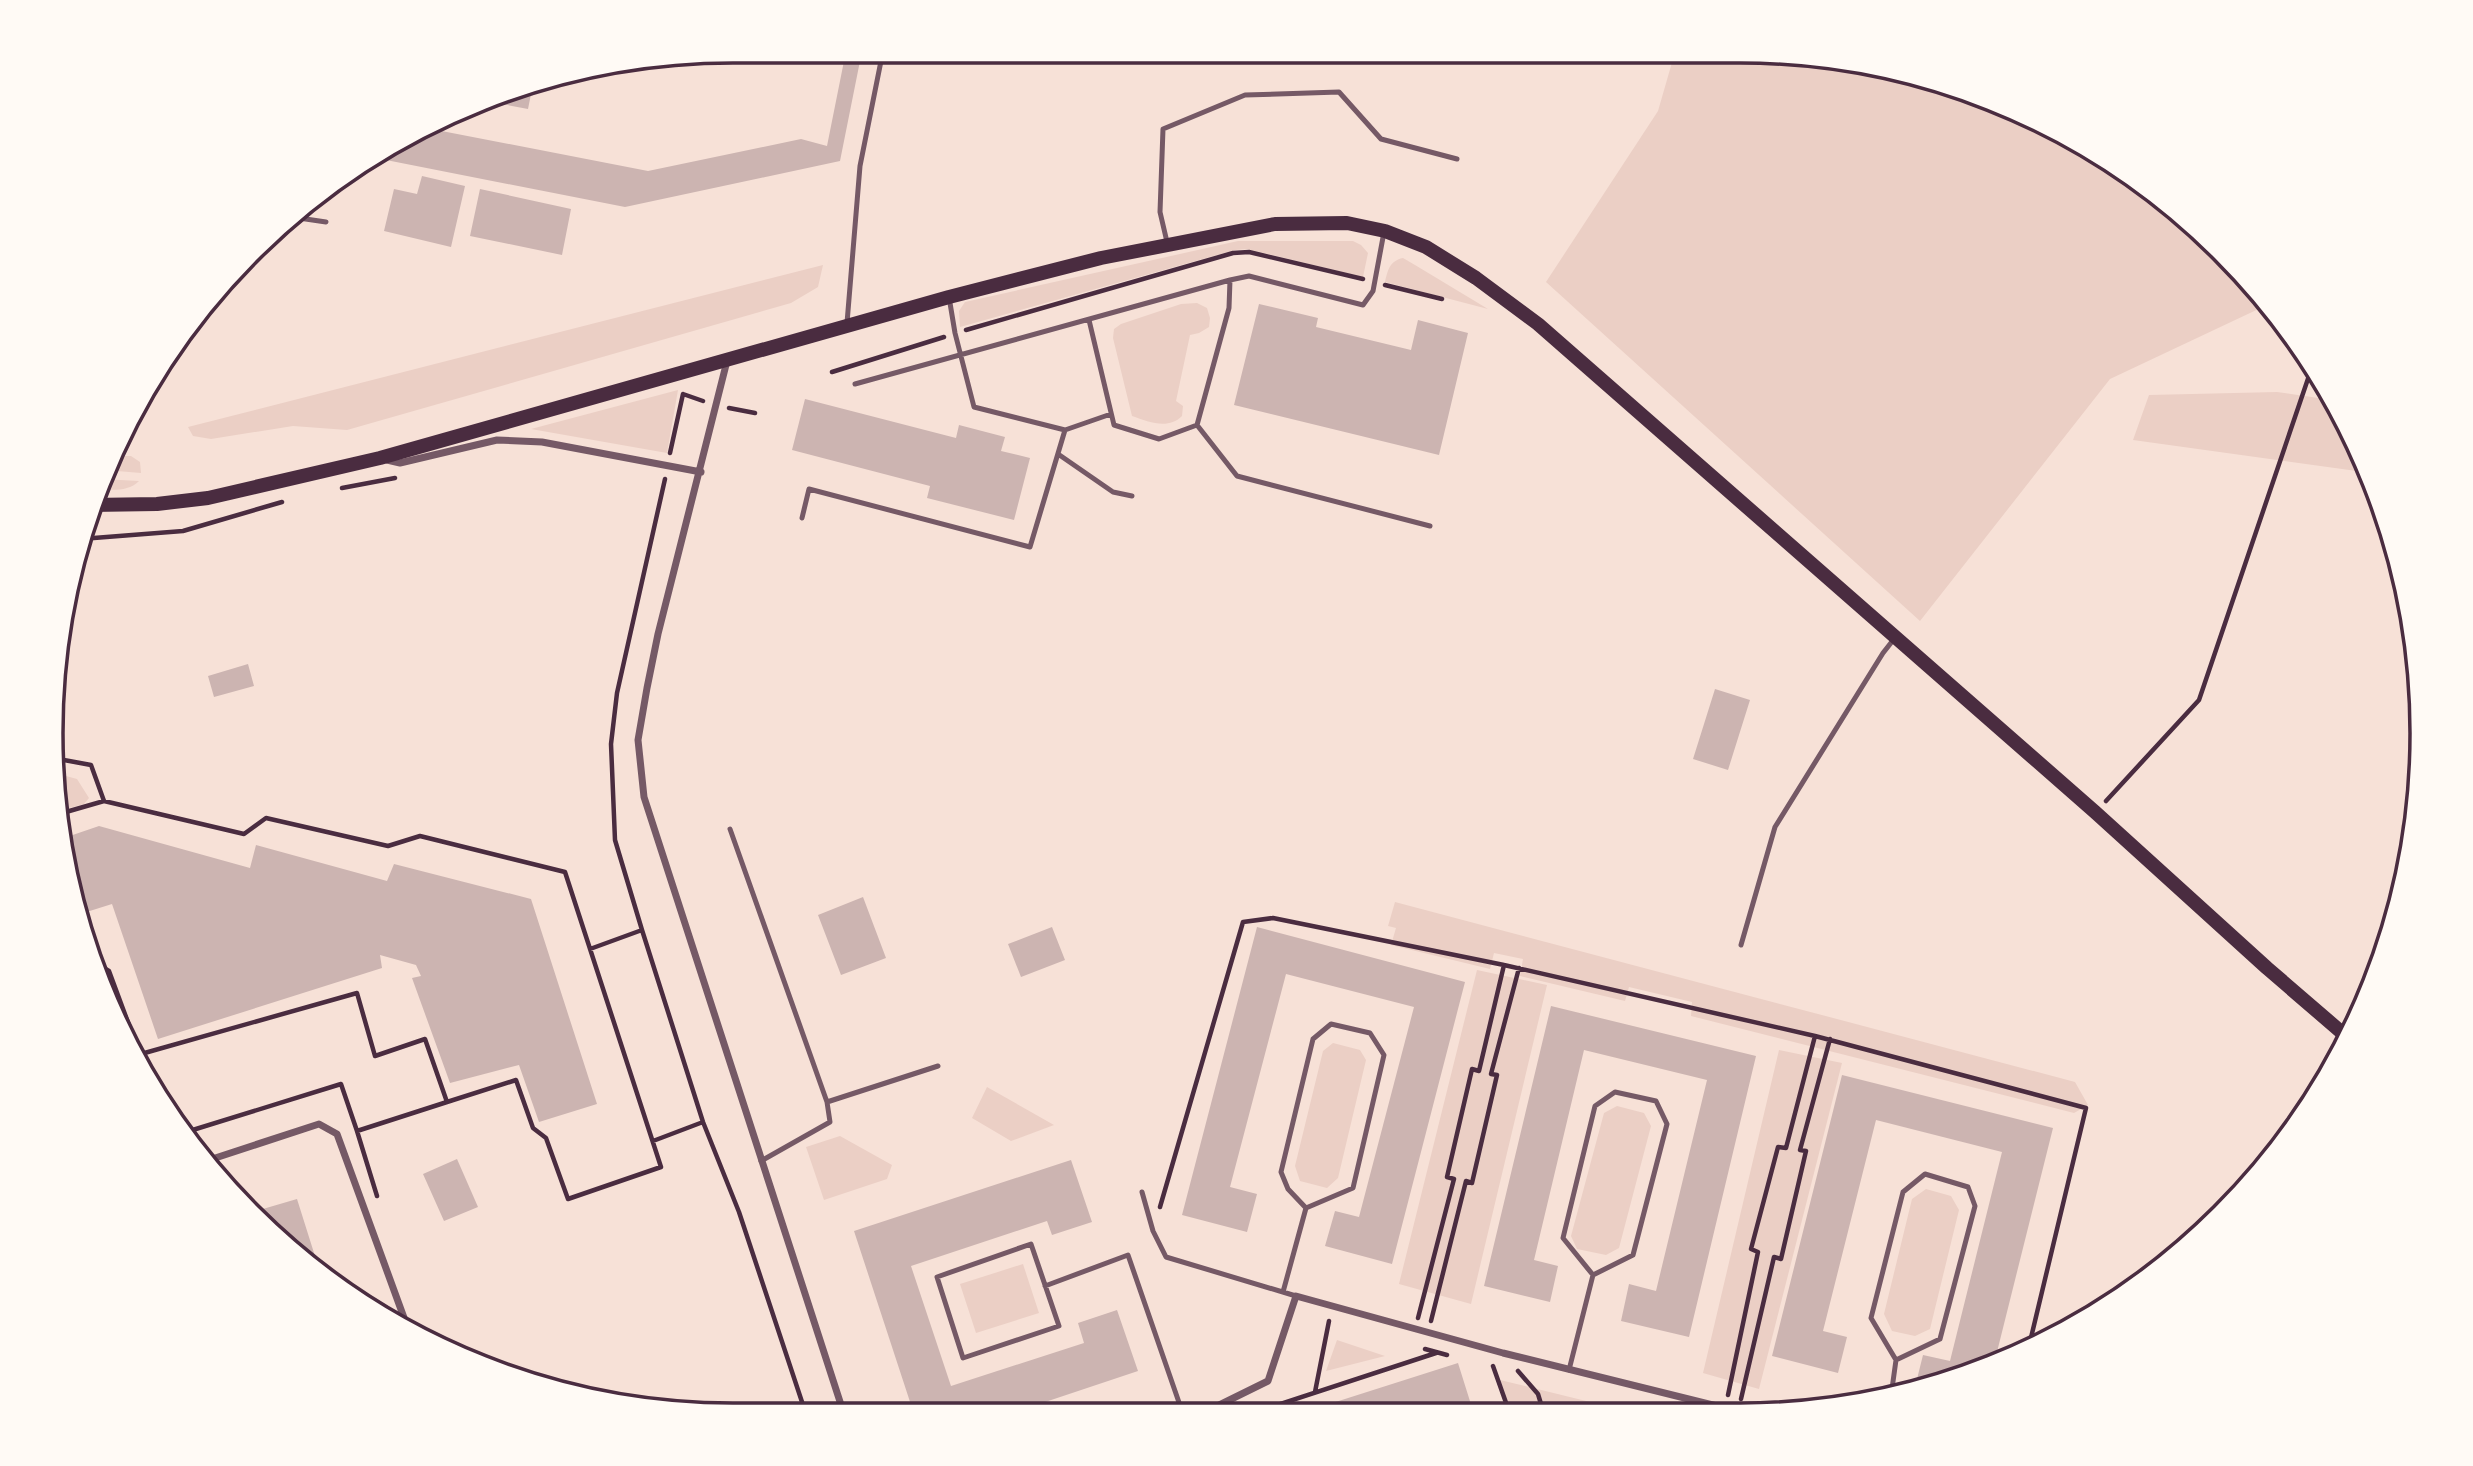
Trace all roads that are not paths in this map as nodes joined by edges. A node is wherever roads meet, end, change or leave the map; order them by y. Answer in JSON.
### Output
{"nodes":[{"id":1,"x":881,"y":63,"type":"edge"},
{"id":2,"x":1457,"y":159,"type":"dead end"},
{"id":3,"x":304,"y":219,"type":"edge"},
{"id":4,"x":326,"y":222,"type":"dead end"},
{"id":5,"x":1385,"y":231,"type":"junction"},
{"id":6,"x":1167,"y":244,"type":"junction"},
{"id":7,"x":1230,"y":280,"type":"junction"},
{"id":8,"x":949,"y":298,"type":"junction"},
{"id":9,"x":1088,"y":320,"type":"junction"},
{"id":10,"x":847,"y":326,"type":"junction"},
{"id":11,"x":961,"y":356,"type":"junction"},
{"id":12,"x":728,"y":359,"type":"junction"},
{"id":13,"x":856,"y":384,"type":"dead end"},
{"id":14,"x":1111,"y":414,"type":"junction"},
{"id":15,"x":1197,"y":425,"type":"junction"},
{"id":16,"x":1065,"y":430,"type":"junction"},
{"id":17,"x":1058,"y":454,"type":"junction"},
{"id":18,"x":380,"y":458,"type":"junction"},
{"id":19,"x":701,"y":472,"type":"junction"},
{"id":20,"x":1132,"y":496,"type":"dead end"},
{"id":21,"x":104,"y":505,"type":"edge"},
{"id":22,"x":802,"y":518,"type":"dead end"},
{"id":23,"x":1430,"y":526,"type":"dead end"},
{"id":24,"x":1896,"y":637,"type":"junction"},
{"id":25,"x":730,"y":829,"type":"dead end"},
{"id":26,"x":1741,"y":945,"type":"dead end"},
{"id":27,"x":2340,"y":1031,"type":"edge"},
{"id":28,"x":938,"y":1066,"type":"dead end"},
{"id":29,"x":827,"y":1102,"type":"junction"},
{"id":30,"x":215,"y":1158,"type":"edge"},
{"id":31,"x":761,"y":1161,"type":"junction"},
{"id":32,"x":1142,"y":1192,"type":"dead end"},
{"id":33,"x":1306,"y":1208,"type":"junction"},
{"id":34,"x":1593,"y":1275,"type":"junction"},
{"id":35,"x":1045,"y":1286,"type":"junction"},
{"id":36,"x":1283,"y":1292,"type":"junction"},
{"id":37,"x":1296,"y":1296,"type":"junction"},
{"id":38,"x":403,"y":1316,"type":"edge"},
{"id":39,"x":1896,"y":1360,"type":"junction"},
{"id":40,"x":1569,"y":1370,"type":"junction"},
{"id":41,"x":1893,"y":1385,"type":"edge"},
{"id":42,"x":840,"y":1403,"type":"edge"},
{"id":43,"x":1179,"y":1403,"type":"edge"},
{"id":44,"x":1223,"y":1403,"type":"edge"},
{"id":45,"x":1701,"y":1403,"type":"edge"}],
"edges":[{"from":1,"to":10,"type":"lane"},
{"from":2,"to":6,"type":"lane"},
{"from":3,"to":4,"type":"lane"},
{"from":5,"to":6,"type":"main road"},
{"from":5,"to":7,"type":"lane"},
{"from":5,"to":24,"type":"main road"},
{"from":6,"to":8,"type":"main road"},
{"from":7,"to":9,"type":"lane"},
{"from":7,"to":15,"type":"lane"},
{"from":8,"to":10,"type":"main road"},
{"from":8,"to":11,"type":"lane"},
{"from":9,"to":11,"type":"lane"},
{"from":9,"to":14,"type":"lane"},
{"from":10,"to":12,"type":"main road"},
{"from":11,"to":13,"type":"lane"},
{"from":11,"to":16,"type":"lane"},
{"from":12,"to":18,"type":"main road"},
{"from":12,"to":19,"type":"street"},
{"from":14,"to":15,"type":"lane"},
{"from":14,"to":16,"type":"lane"},
{"from":15,"to":23,"type":"lane"},
{"from":16,"to":17,"type":"lane"},
{"from":17,"to":20,"type":"lane"},
{"from":17,"to":22,"type":"lane"},
{"from":18,"to":19,"type":"street"},
{"from":18,"to":21,"type":"main road"},
{"from":19,"to":31,"type":"street"},
{"from":24,"to":26,"type":"lane"},
{"from":24,"to":27,"type":"main road"},
{"from":25,"to":29,"type":"lane"},
{"from":28,"to":29,"type":"lane"},
{"from":29,"to":31,"type":"lane"},
{"from":30,"to":38,"type":"street"},
{"from":31,"to":42,"type":"street"},
{"from":32,"to":36,"type":"lane"},
{"from":33,"to":33,"type":"lane"},
{"from":33,"to":36,"type":"lane"},
{"from":34,"to":34,"type":"lane"},
{"from":34,"to":40,"type":"lane"},
{"from":35,"to":35,"type":"lane"},
{"from":35,"to":43,"type":"lane"},
{"from":36,"to":37,"type":"lane"},
{"from":37,"to":40,"type":"street"},
{"from":37,"to":44,"type":"street"},
{"from":39,"to":39,"type":"lane"},
{"from":39,"to":41,"type":"lane"},
{"from":40,"to":45,"type":"street"}]}
